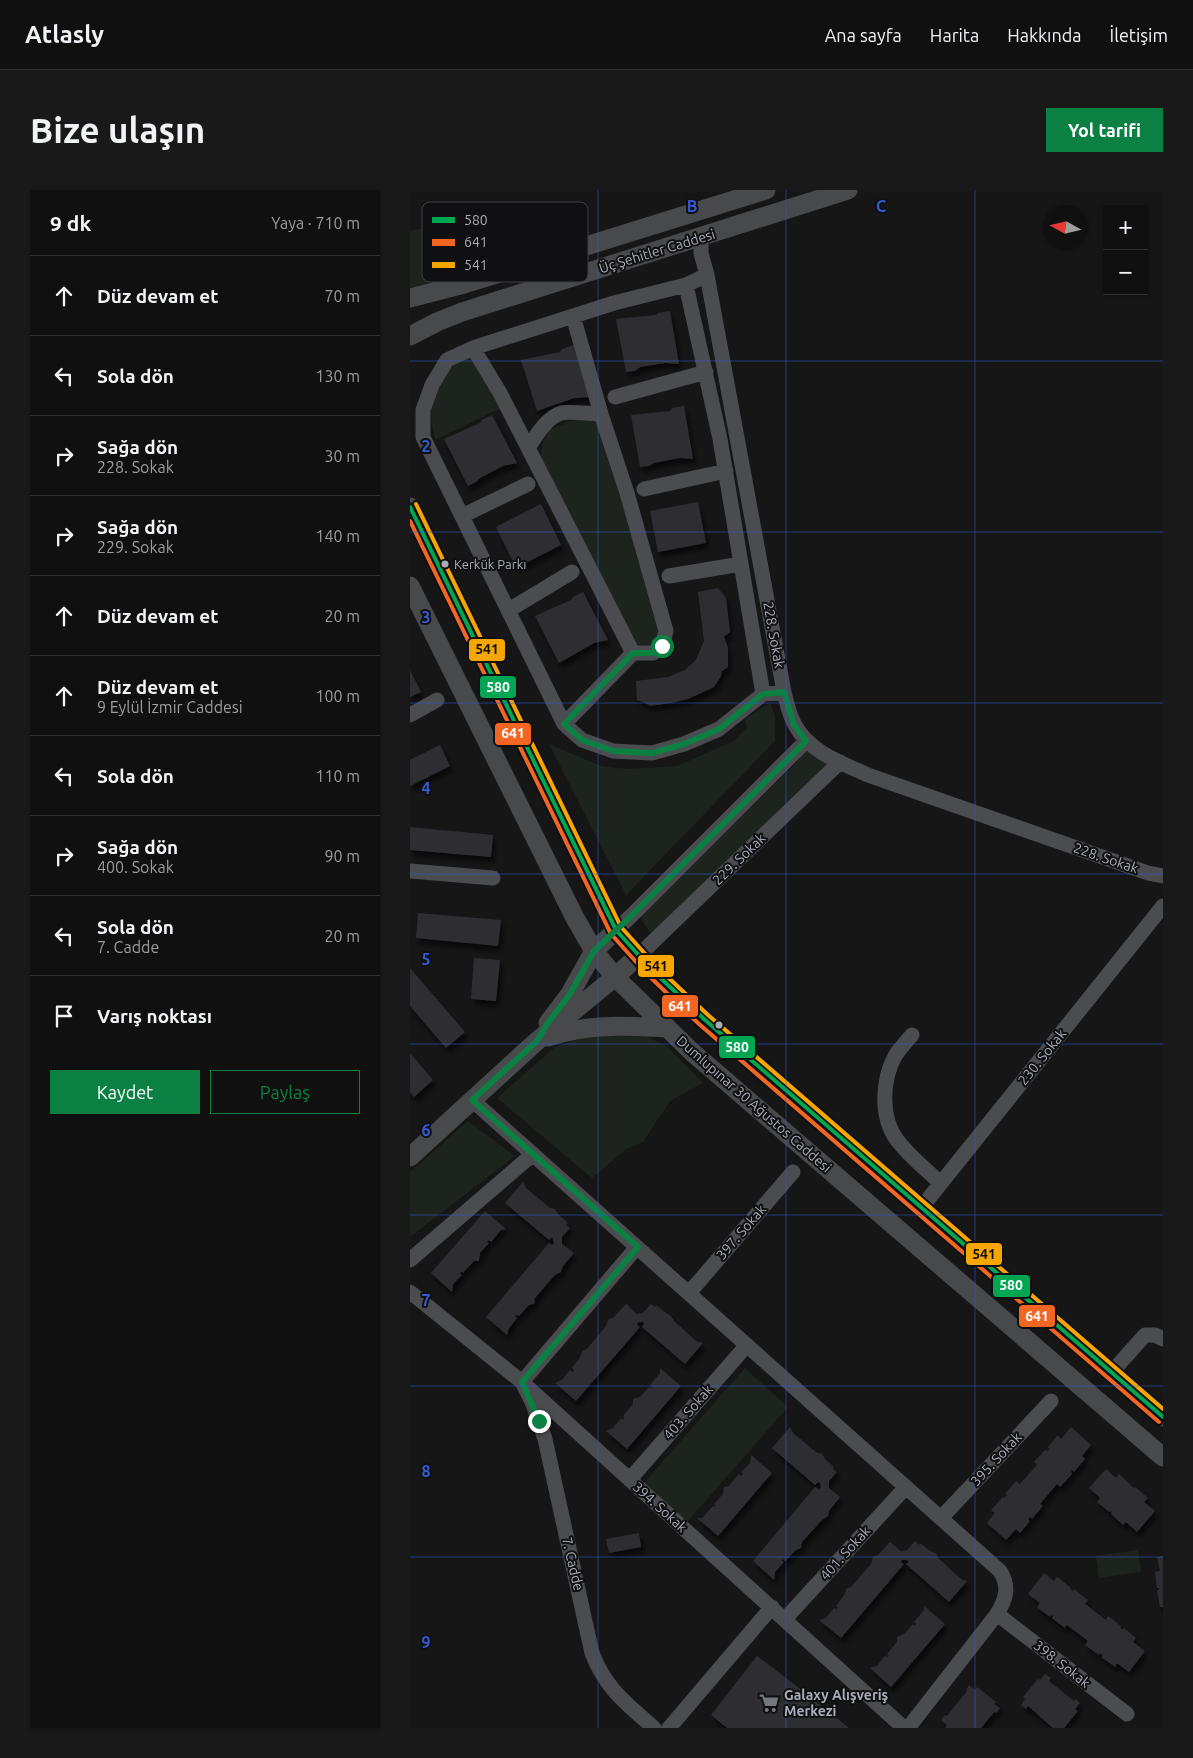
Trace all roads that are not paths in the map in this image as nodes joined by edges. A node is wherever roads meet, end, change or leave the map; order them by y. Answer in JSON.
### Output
{"nodes":[{"id":1,"x":766,"y":190,"type":"edge"},
{"id":2,"x":848,"y":190,"type":"edge"},
{"id":3,"x":701,"y":238,"type":"junction"},
{"id":4,"x":588,"y":245,"type":"edge"},
{"id":5,"x":588,"y":273,"type":"edge"},
{"id":6,"x":707,"y":275,"type":"junction"},
{"id":7,"x":470,"y":282,"type":"edge"},
{"id":8,"x":559,"y":282,"type":"edge"},
{"id":9,"x":686,"y":285,"type":"junction"},
{"id":10,"x":410,"y":298,"type":"edge"},
{"id":11,"x":573,"y":316,"type":"junction"},
{"id":12,"x":410,"y":336,"type":"edge"},
{"id":13,"x":473,"y":348,"type":"junction"},
{"id":14,"x":706,"y":372,"type":"junction"},
{"id":15,"x":615,"y":397,"type":"dead end"},
{"id":16,"x":601,"y":414,"type":"junction"},
{"id":17,"x":528,"y":448,"type":"junction"},
{"id":18,"x":726,"y":471,"type":"junction"},
{"id":19,"x":528,"y":484,"type":"dead end"},
{"id":20,"x":644,"y":489,"type":"dead end"},
{"id":21,"x":410,"y":507,"type":"edge"},
{"id":22,"x":462,"y":516,"type":"junction"},
{"id":23,"x":741,"y":564,"type":"junction"},
{"id":24,"x":572,"y":572,"type":"dead end"},
{"id":25,"x":669,"y":576,"type":"dead end"},
{"id":26,"x":410,"y":586,"type":"edge"},
{"id":27,"x":509,"y":610,"type":"junction"},
{"id":28,"x":633,"y":653,"type":"junction"},
{"id":29,"x":784,"y":692,"type":"junction"},
{"id":30,"x":763,"y":694,"type":"junction"},
{"id":31,"x":437,"y":700,"type":"dead end"},
{"id":32,"x":410,"y":715,"type":"edge"},
{"id":33,"x":564,"y":724,"type":"junction"},
{"id":34,"x":806,"y":741,"type":"junction"},
{"id":35,"x":840,"y":762,"type":"junction"},
{"id":36,"x":410,"y":871,"type":"edge"},
{"id":37,"x":1163,"y":876,"type":"edge"},
{"id":38,"x":493,"y":878,"type":"dead end"},
{"id":39,"x":1163,"y":906,"type":"edge"},
{"id":40,"x":616,"y":930,"type":"junction"},
{"id":41,"x":594,"y":951,"type":"junction"},
{"id":42,"x":637,"y":957,"type":"junction"},
{"id":43,"x":615,"y":977,"type":"junction"},
{"id":44,"x":667,"y":1028,"type":"junction"},
{"id":45,"x":912,"y":1035,"type":"dead end"},
{"id":46,"x":537,"y":1041,"type":"junction"},
{"id":47,"x":472,"y":1100,"type":"junction"},
{"id":48,"x":533,"y":1154,"type":"junction"},
{"id":49,"x":410,"y":1157,"type":"edge"},
{"id":50,"x":792,"y":1172,"type":"dead end"},
{"id":51,"x":940,"y":1183,"type":"junction"},
{"id":52,"x":921,"y":1208,"type":"junction"},
{"id":53,"x":638,"y":1247,"type":"junction"},
{"id":54,"x":410,"y":1260,"type":"edge"},
{"id":55,"x":410,"y":1292,"type":"edge"},
{"id":56,"x":689,"y":1293,"type":"junction"},
{"id":57,"x":1163,"y":1339,"type":"edge"},
{"id":58,"x":747,"y":1345,"type":"junction"},
{"id":59,"x":1111,"y":1373,"type":"junction"},
{"id":60,"x":522,"y":1382,"type":"junction"},
{"id":61,"x":1051,"y":1401,"type":"dead end"},
{"id":62,"x":1163,"y":1417,"type":"edge"},
{"id":63,"x":1163,"y":1458,"type":"edge"},
{"id":64,"x":630,"y":1480,"type":"junction"},
{"id":65,"x":906,"y":1487,"type":"junction"},
{"id":66,"x":941,"y":1518,"type":"junction"},
{"id":67,"x":772,"y":1608,"type":"junction"},
{"id":68,"x":997,"y":1614,"type":"junction"},
{"id":69,"x":785,"y":1620,"type":"junction"},
{"id":70,"x":1127,"y":1714,"type":"dead end"},
{"id":71,"x":654,"y":1728,"type":"edge"},
{"id":72,"x":669,"y":1728,"type":"edge"},
{"id":73,"x":906,"y":1728,"type":"edge"}],
"edges":[{"from":1,"to":4,"type":"main road","name":"Üç Şehitler Caddesi"},
{"from":2,"to":3,"type":"main road","name":"Üç Şehitler Caddesi"},
{"from":3,"to":5,"type":"main road","name":"Üç Şehitler Caddesi"},
{"from":3,"to":6,"type":"street","name":"228. Sokak"},
{"from":6,"to":9,"type":"street"},
{"from":6,"to":29,"type":"street","name":"228. Sokak"},
{"from":7,"to":10,"type":"main road","name":"Üç Şehitler Caddesi"},
{"from":8,"to":12,"type":"main road","name":"Üç Şehitler Caddesi"},
{"from":9,"to":11,"type":"street"},
{"from":9,"to":14,"type":"street"},
{"from":11,"to":13,"type":"street"},
{"from":11,"to":16,"type":"street"},
{"from":13,"to":17,"type":"street"},
{"from":13,"to":22,"type":"street"},
{"from":14,"to":15,"type":"street"},
{"from":14,"to":18,"type":"street"},
{"from":16,"to":17,"type":"street"},
{"from":16,"to":28,"type":"street"},
{"from":17,"to":28,"type":"street"},
{"from":18,"to":20,"type":"street"},
{"from":18,"to":23,"type":"street"},
{"from":19,"to":22,"type":"street"},
{"from":21,"to":40,"type":"main road"},
{"from":22,"to":27,"type":"street"},
{"from":23,"to":25,"type":"street"},
{"from":23,"to":30,"type":"street"},
{"from":24,"to":27,"type":"street"},
{"from":26,"to":41,"type":"main road","name":"Dumlupınar 30 Ağustos Caddesi"},
{"from":27,"to":33,"type":"street"},
{"from":28,"to":33,"type":"street"},
{"from":29,"to":30,"type":"street"},
{"from":29,"to":34,"type":"street","name":"228. Sokak"},
{"from":30,"to":33,"type":"street"},
{"from":31,"to":32,"type":"street"},
{"from":34,"to":35,"type":"street","name":"228. Sokak"},
{"from":34,"to":40,"type":"street"},
{"from":35,"to":37,"type":"street","name":"228. Sokak"},
{"from":35,"to":42,"type":"street","name":"229. Sokak"},
{"from":36,"to":38,"type":"street"},
{"from":39,"to":51,"type":"street","name":"230. Sokak"},
{"from":40,"to":41,"type":"main road"},
{"from":40,"to":42,"type":"main road"},
{"from":41,"to":43,"type":"main road","name":"Dumlupınar 30 Ağustos Caddesi"},
{"from":41,"to":46,"type":"main road"},
{"from":42,"to":43,"type":"main road"},
{"from":42,"to":52,"type":"main road"},
{"from":43,"to":44,"type":"main road","name":"Dumlupınar 30 Ağustos Caddesi"},
{"from":43,"to":46,"type":"main road"},
{"from":44,"to":46,"type":"main road"},
{"from":44,"to":63,"type":"main road","name":"Dumlupınar 30 Ağustos Caddesi"},
{"from":45,"to":51,"type":"street"},
{"from":46,"to":47,"type":"main road"},
{"from":47,"to":48,"type":"street"},
{"from":47,"to":49,"type":"main road"},
{"from":48,"to":53,"type":"street"},
{"from":48,"to":54,"type":"street"},
{"from":50,"to":56,"type":"street","name":"397. Sokak"},
{"from":51,"to":52,"type":"street","name":"230. Sokak"},
{"from":52,"to":59,"type":"main road"},
{"from":53,"to":56,"type":"street"},
{"from":53,"to":60,"type":"street"},
{"from":55,"to":60,"type":"street","name":"394. Sokak"},
{"from":56,"to":58,"type":"street"},
{"from":57,"to":59,"type":"street"},
{"from":58,"to":64,"type":"street","name":"403. Sokak"},
{"from":58,"to":65,"type":"street"},
{"from":59,"to":62,"type":"main road"},
{"from":60,"to":64,"type":"street","name":"394. Sokak"},
{"from":60,"to":71,"type":"street","name":"7. Cadde"},
{"from":61,"to":66,"type":"street","name":"395. Sokak"},
{"from":64,"to":67,"type":"street","name":"394. Sokak"},
{"from":65,"to":66,"type":"street"},
{"from":65,"to":69,"type":"street","name":"401. Sokak"},
{"from":66,"to":68,"type":"street"},
{"from":67,"to":69,"type":"street","name":"394. Sokak"},
{"from":67,"to":72,"type":"street"},
{"from":68,"to":70,"type":"street","name":"398. Sokak"},
{"from":68,"to":73,"type":"street"},
{"from":69,"to":73,"type":"street","name":"394. Sokak"}]}
